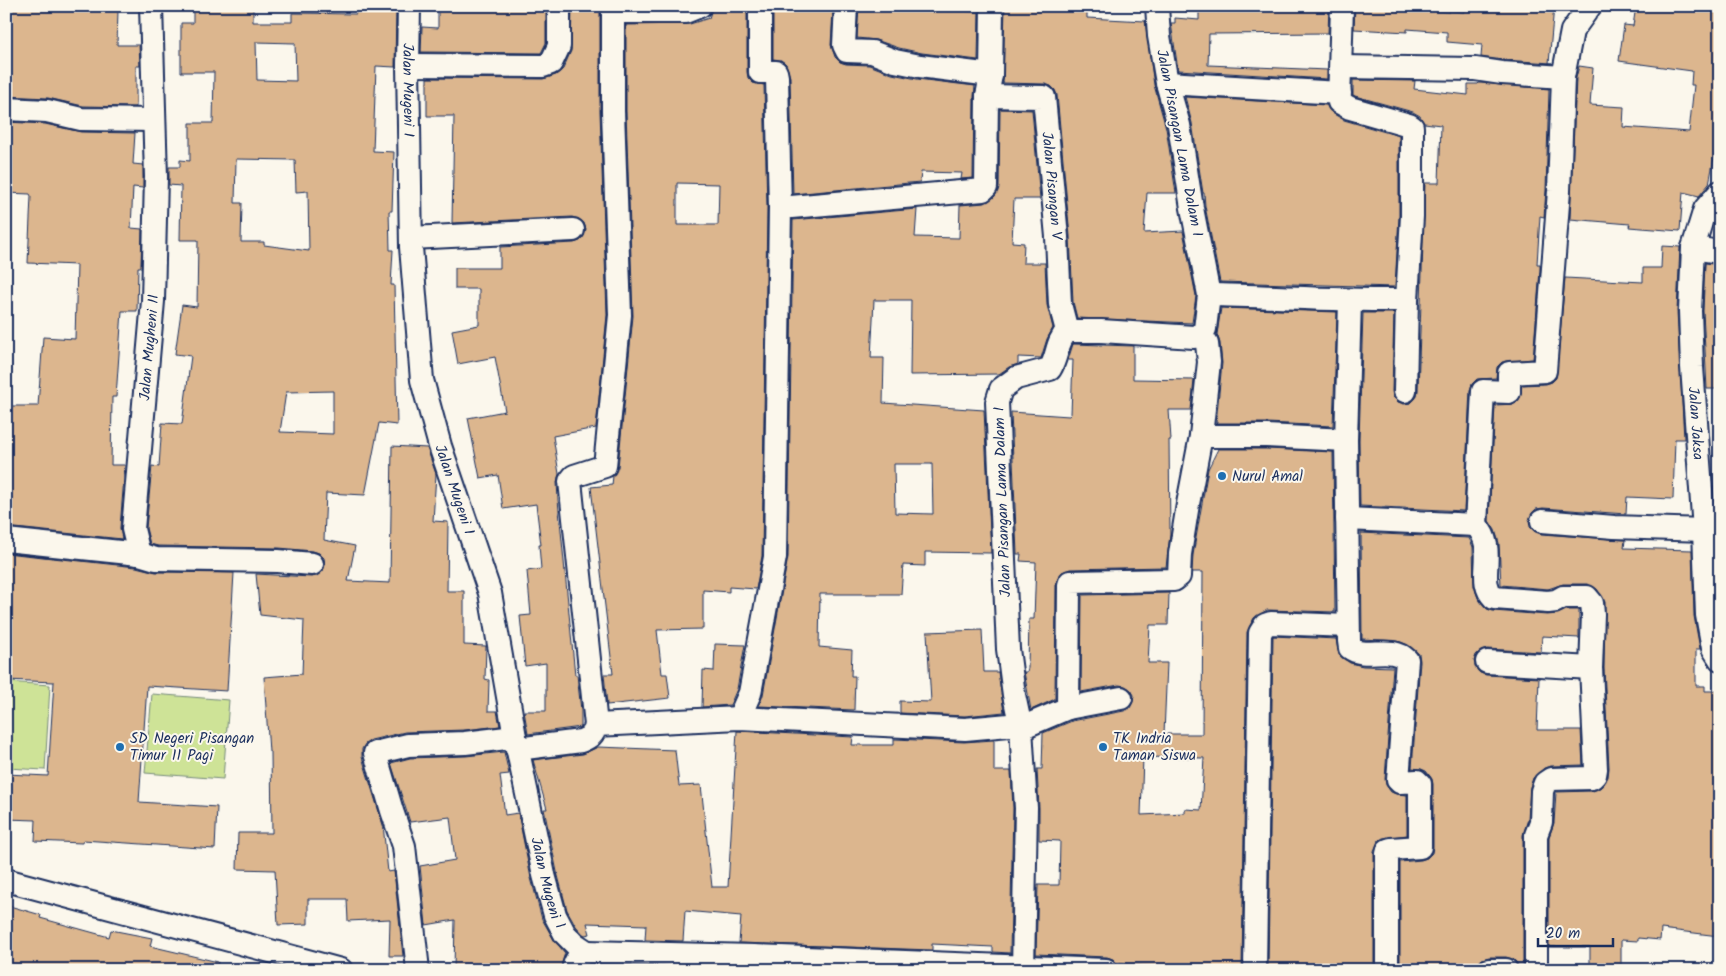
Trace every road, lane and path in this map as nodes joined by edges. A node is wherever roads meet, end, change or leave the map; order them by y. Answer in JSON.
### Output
{"nodes":[{"id":1,"x":151,"y":6,"type":"edge"},
{"id":2,"x":409,"y":6,"type":"edge"},
{"id":3,"x":559,"y":6,"type":"edge"},
{"id":4,"x":700,"y":6,"type":"edge"},
{"id":5,"x":760,"y":6,"type":"edge"},
{"id":6,"x":846,"y":6,"type":"edge"},
{"id":7,"x":992,"y":6,"type":"edge"},
{"id":8,"x":1157,"y":6,"type":"edge"},
{"id":9,"x":1342,"y":6,"type":"edge"},
{"id":10,"x":1590,"y":6,"type":"edge"},
{"id":11,"x":613,"y":9,"type":"edge"},
{"id":12,"x":408,"y":65,"type":"junction"},
{"id":13,"x":1341,"y":67,"type":"junction"},
{"id":14,"x":1563,"y":77,"type":"junction"},
{"id":15,"x":1167,"y":83,"type":"junction"},
{"id":16,"x":989,"y":86,"type":"junction"},
{"id":17,"x":1340,"y":93,"type":"junction"},
{"id":18,"x":6,"y":109,"type":"edge"},
{"id":19,"x":154,"y":120,"type":"junction"},
{"id":20,"x":1720,"y":192,"type":"edge"},
{"id":21,"x":780,"y":208,"type":"junction"},
{"id":22,"x":573,"y":230,"type":"dead end"},
{"id":23,"x":411,"y":238,"type":"junction"},
{"id":24,"x":1693,"y":248,"type":"junction"},
{"id":25,"x":1720,"y":252,"type":"edge"},
{"id":26,"x":1209,"y":295,"type":"junction"},
{"id":27,"x":1407,"y":300,"type":"junction"},
{"id":28,"x":1350,"y":301,"type":"junction"},
{"id":29,"x":1067,"y":331,"type":"junction"},
{"id":30,"x":1201,"y":334,"type":"junction"},
{"id":31,"x":1405,"y":391,"type":"dead end"},
{"id":32,"x":1202,"y":436,"type":"junction"},
{"id":33,"x":1346,"y":440,"type":"junction"},
{"id":34,"x":1348,"y":519,"type":"junction"},
{"id":35,"x":1542,"y":521,"type":"dead end"},
{"id":36,"x":1476,"y":525,"type":"junction"},
{"id":37,"x":1704,"y":530,"type":"junction"},
{"id":38,"x":6,"y":540,"type":"edge"},
{"id":39,"x":139,"y":554,"type":"junction"},
{"id":40,"x":312,"y":564,"type":"dead end"},
{"id":41,"x":1348,"y":626,"type":"junction"},
{"id":42,"x":1720,"y":659,"type":"edge"},
{"id":43,"x":1487,"y":662,"type":"dead end"},
{"id":44,"x":1591,"y":668,"type":"junction"},
{"id":45,"x":1121,"y":698,"type":"dead end"},
{"id":46,"x":1068,"y":708,"type":"junction"},
{"id":47,"x":739,"y":718,"type":"junction"},
{"id":48,"x":596,"y":725,"type":"junction"},
{"id":49,"x":1021,"y":726,"type":"junction"},
{"id":50,"x":516,"y":743,"type":"junction"},
{"id":51,"x":6,"y":880,"type":"edge"},
{"id":52,"x":587,"y":952,"type":"junction"},
{"id":53,"x":754,"y":963,"type":"edge"},
{"id":54,"x":1023,"y":969,"type":"edge"},
{"id":55,"x":341,"y":970,"type":"edge"},
{"id":56,"x":418,"y":970,"type":"edge"},
{"id":57,"x":573,"y":970,"type":"edge"},
{"id":58,"x":1106,"y":970,"type":"edge"},
{"id":59,"x":1254,"y":970,"type":"edge"},
{"id":60,"x":1387,"y":970,"type":"edge"},
{"id":61,"x":1489,"y":970,"type":"edge"},
{"id":62,"x":1506,"y":970,"type":"edge"},
{"id":63,"x":1536,"y":970,"type":"edge"}],
"edges":[{"from":1,"to":19,"type":"street","name":"Jalan Mugheni II"},
{"from":2,"to":12,"type":"street","name":"Jalan Mugeni I"},
{"from":3,"to":12,"type":"street"},
{"from":4,"to":11,"type":"street"},
{"from":5,"to":21,"type":"street"},
{"from":6,"to":16,"type":"street"},
{"from":7,"to":16,"type":"street"},
{"from":8,"to":15,"type":"street","name":"Jalan Pisangan Lama Dalam I"},
{"from":9,"to":13,"type":"street"},
{"from":10,"to":14,"type":"street"},
{"from":11,"to":48,"type":"street"},
{"from":12,"to":23,"type":"street","name":"Jalan Mugeni I"},
{"from":13,"to":14,"type":"street"},
{"from":13,"to":17,"type":"street"},
{"from":14,"to":36,"type":"street"},
{"from":15,"to":17,"type":"street"},
{"from":15,"to":26,"type":"street","name":"Jalan Pisangan Lama Dalam I"},
{"from":16,"to":21,"type":"street"},
{"from":16,"to":29,"type":"street","name":"Jalan Pisangan V"},
{"from":17,"to":27,"type":"street"},
{"from":18,"to":19,"type":"street"},
{"from":19,"to":39,"type":"street","name":"Jalan Mugheni II"},
{"from":20,"to":24,"type":"street","name":"Jalan Jaksa"},
{"from":21,"to":47,"type":"street"},
{"from":22,"to":23,"type":"street"},
{"from":23,"to":50,"type":"street","name":"Jalan Mugeni I"},
{"from":24,"to":25,"type":"street"},
{"from":24,"to":37,"type":"street","name":"Jalan Jaksa"},
{"from":26,"to":28,"type":"street"},
{"from":26,"to":30,"type":"street","name":"Jalan Pisangan Lama Dalam I"},
{"from":27,"to":28,"type":"street"},
{"from":27,"to":31,"type":"street"},
{"from":28,"to":33,"type":"street"},
{"from":29,"to":30,"type":"street"},
{"from":29,"to":49,"type":"street","name":"Jalan Pisangan Lama Dalam I"},
{"from":30,"to":32,"type":"street"},
{"from":32,"to":33,"type":"street"},
{"from":32,"to":46,"type":"street"},
{"from":33,"to":34,"type":"street"},
{"from":34,"to":36,"type":"street"},
{"from":34,"to":41,"type":"street"},
{"from":35,"to":37,"type":"street"},
{"from":36,"to":44,"type":"street"},
{"from":37,"to":42,"type":"street","name":"Jalan Jaksa"},
{"from":38,"to":39,"type":"street"},
{"from":39,"to":40,"type":"street"},
{"from":41,"to":59,"type":"street"},
{"from":41,"to":60,"type":"street"},
{"from":43,"to":44,"type":"street"},
{"from":44,"to":63,"type":"street"},
{"from":45,"to":46,"type":"street"},
{"from":46,"to":49,"type":"street"},
{"from":47,"to":48,"type":"street"},
{"from":47,"to":49,"type":"street"},
{"from":48,"to":50,"type":"street"},
{"from":49,"to":54,"type":"street","name":"Jalan Pisangan Lama Dalam I"},
{"from":50,"to":52,"type":"street","name":"Jalan Mugeni I"},
{"from":50,"to":56,"type":"street"},
{"from":51,"to":55,"type":"street"},
{"from":52,"to":53,"type":"street"},
{"from":52,"to":57,"type":"street"},
{"from":53,"to":54,"type":"street"},
{"from":54,"to":58,"type":"street"},
{"from":61,"to":62,"type":"street"}]}
